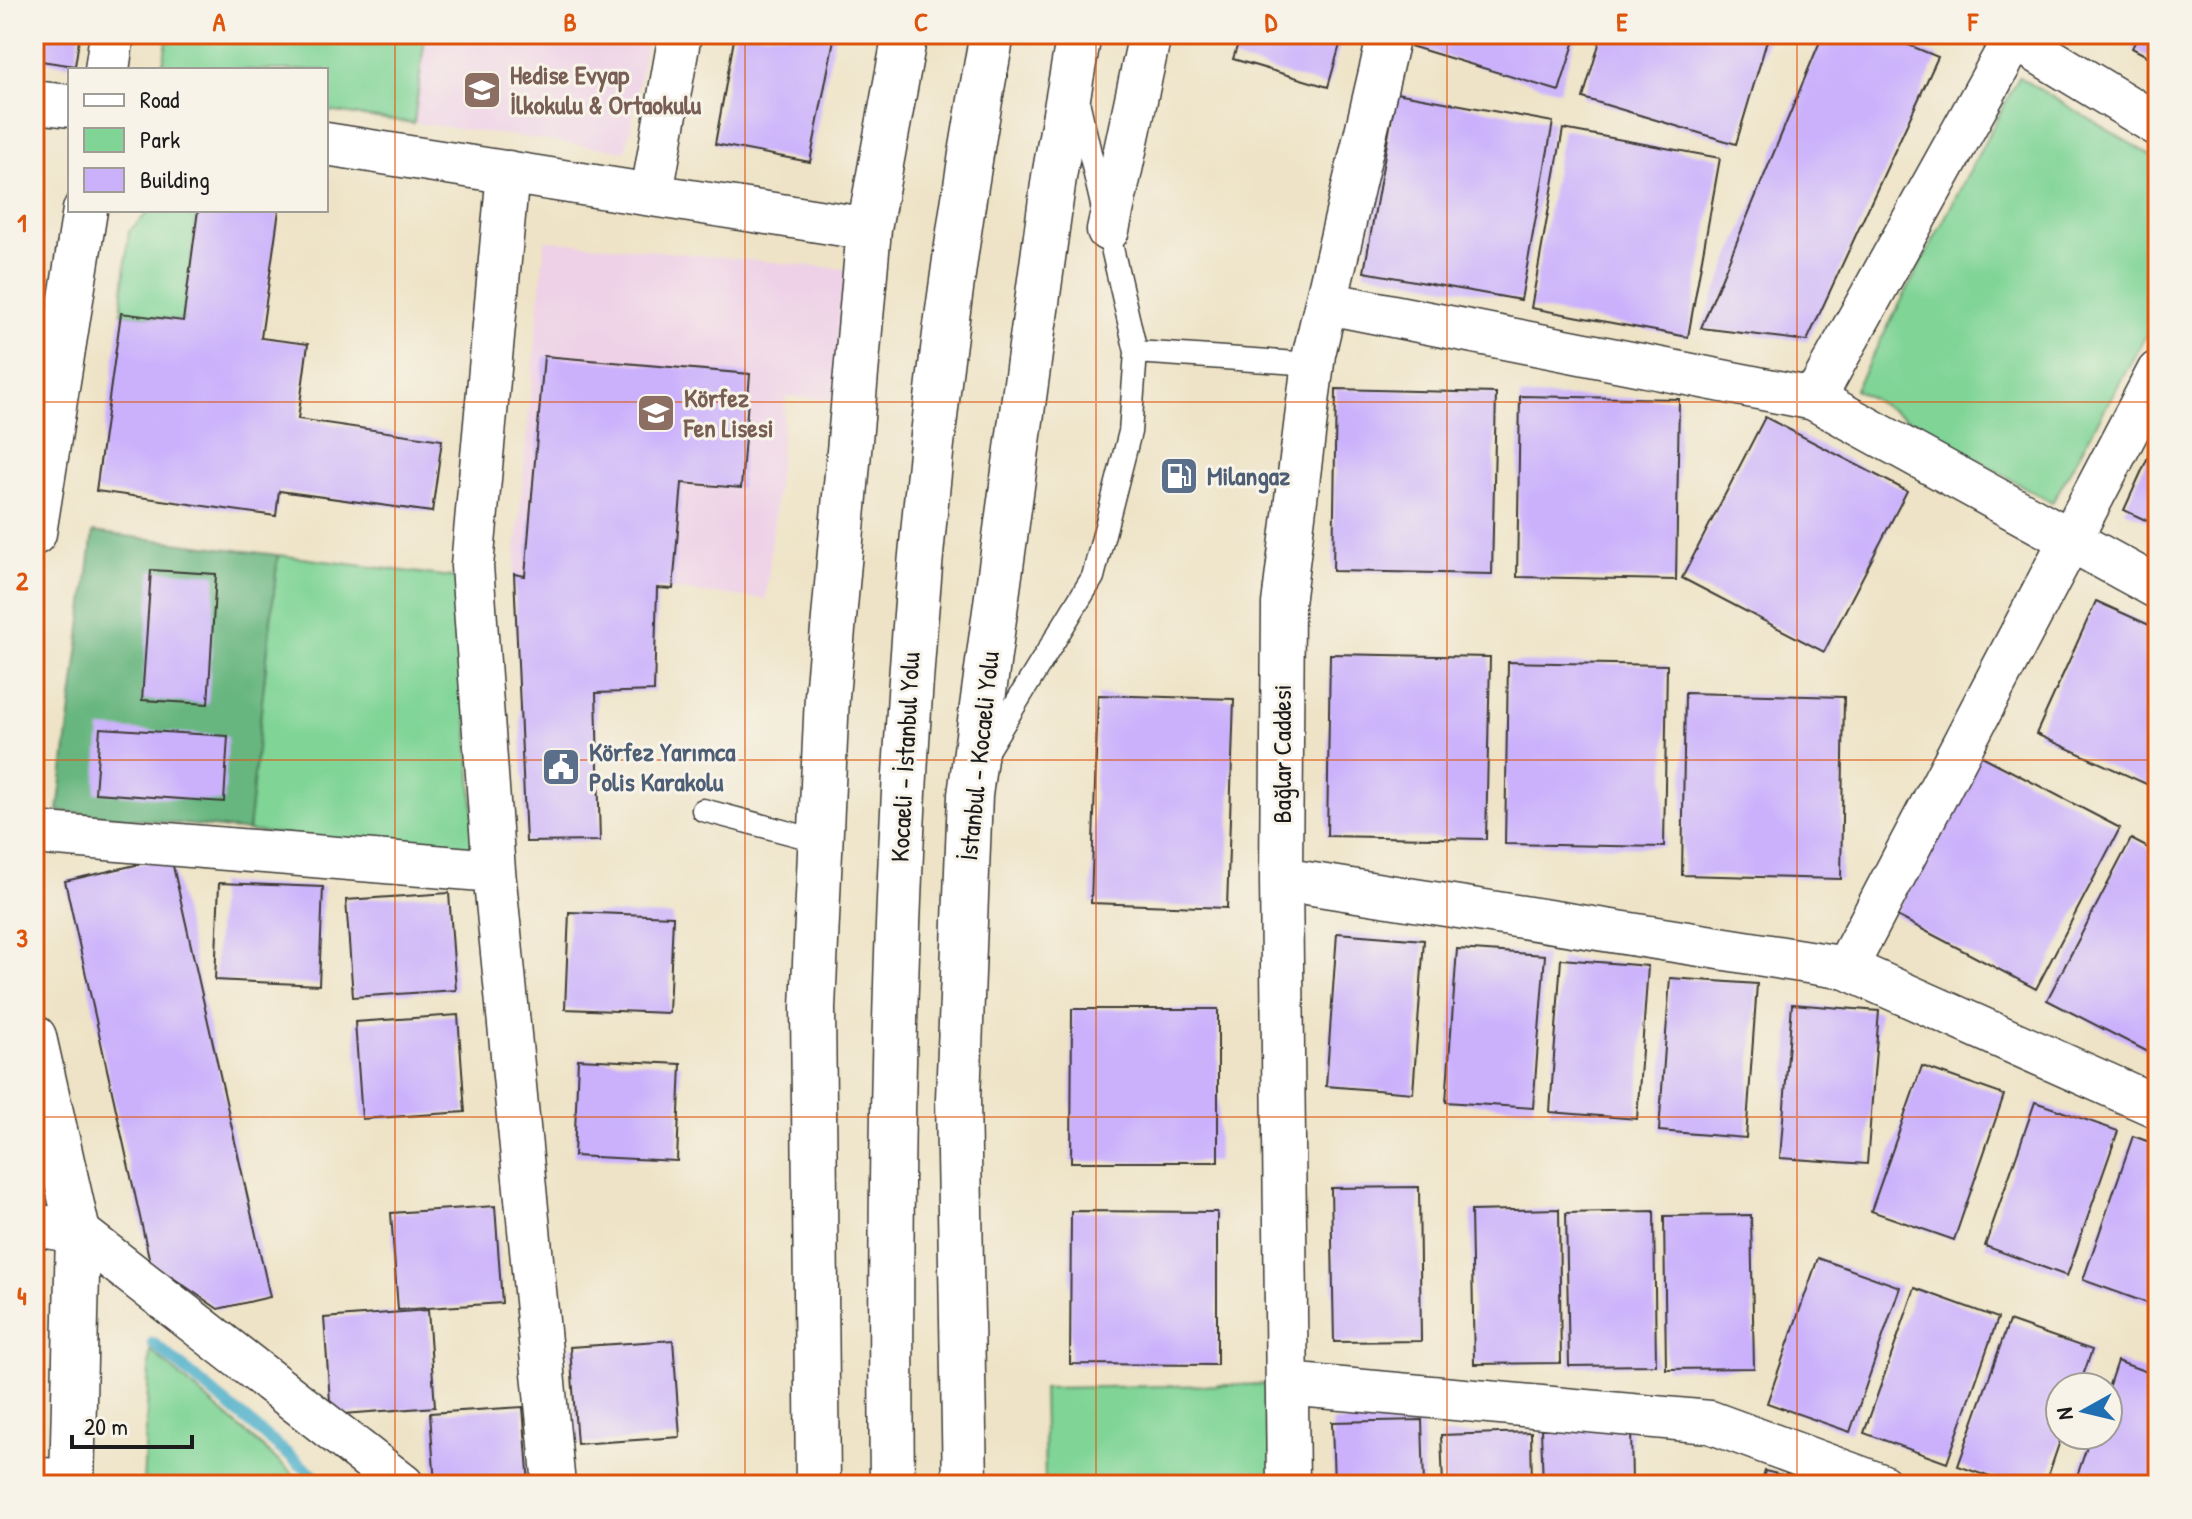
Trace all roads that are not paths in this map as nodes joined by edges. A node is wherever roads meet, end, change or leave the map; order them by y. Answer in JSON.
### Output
{"nodes":[{"id":1,"x":112,"y":34,"type":"edge"},
{"id":2,"x":680,"y":34,"type":"edge"},
{"id":3,"x":905,"y":34,"type":"edge"},
{"id":4,"x":1150,"y":34,"type":"edge"},
{"id":5,"x":1389,"y":34,"type":"edge"},
{"id":6,"x":2012,"y":35,"type":"edge"},
{"id":7,"x":991,"y":38,"type":"edge"},
{"id":8,"x":1075,"y":53,"type":"edge"},
{"id":9,"x":107,"y":68,"type":"edge"},
{"id":10,"x":34,"y":102,"type":"edge"},
{"id":11,"x":68,"y":106,"type":"edge"},
{"id":12,"x":2158,"y":125,"type":"edge"},
{"id":13,"x":328,"y":144,"type":"edge"},
{"id":14,"x":508,"y":172,"type":"junction"},
{"id":15,"x":652,"y":193,"type":"junction"},
{"id":16,"x":85,"y":212,"type":"edge"},
{"id":17,"x":869,"y":229,"type":"junction"},
{"id":18,"x":1108,"y":230,"type":"junction"},
{"id":19,"x":1327,"y":303,"type":"junction"},
{"id":20,"x":1136,"y":352,"type":"junction"},
{"id":21,"x":1312,"y":364,"type":"junction"},
{"id":22,"x":2158,"y":372,"type":"edge"},
{"id":23,"x":1814,"y":399,"type":"junction"},
{"id":24,"x":34,"y":533,"type":"edge"},
{"id":25,"x":2072,"y":540,"type":"junction"},
{"id":26,"x":2158,"y":588,"type":"edge"},
{"id":27,"x":970,"y":795,"type":"junction"},
{"id":28,"x":703,"y":810,"type":"dead end"},
{"id":29,"x":34,"y":833,"type":"edge"},
{"id":30,"x":820,"y":841,"type":"junction"},
{"id":31,"x":494,"y":871,"type":"junction"},
{"id":32,"x":1281,"y":879,"type":"junction"},
{"id":33,"x":1846,"y":968,"type":"junction"},
{"id":34,"x":34,"y":1037,"type":"edge"},
{"id":35,"x":2158,"y":1107,"type":"edge"},
{"id":36,"x":34,"y":1225,"type":"edge"},
{"id":37,"x":78,"y":1232,"type":"junction"},
{"id":38,"x":1287,"y":1384,"type":"junction"},
{"id":39,"x":60,"y":1482,"type":"edge"},
{"id":40,"x":403,"y":1485,"type":"edge"},
{"id":41,"x":554,"y":1485,"type":"edge"},
{"id":42,"x":818,"y":1485,"type":"edge"},
{"id":43,"x":892,"y":1485,"type":"edge"},
{"id":44,"x":965,"y":1485,"type":"edge"},
{"id":45,"x":1288,"y":1485,"type":"edge"},
{"id":46,"x":1881,"y":1485,"type":"edge"}],
"edges":[{"from":1,"to":9,"type":"main road"},
{"from":2,"to":15,"type":"street"},
{"from":3,"to":17,"type":"main road"},
{"from":4,"to":18,"type":"street"},
{"from":5,"to":19,"type":"street","name":"Bağlar Caddesi"},
{"from":6,"to":12,"type":"street"},
{"from":6,"to":23,"type":"street"},
{"from":7,"to":43,"type":"main road","name":"Kocaeli - İstanbul Yolu"},
{"from":8,"to":18,"type":"lane"},
{"from":8,"to":27,"type":"main road","name":"İstanbul - Kocaeli Yolu"},
{"from":10,"to":11,"type":"street"},
{"from":13,"to":14,"type":"street"},
{"from":14,"to":15,"type":"street"},
{"from":14,"to":31,"type":"street"},
{"from":15,"to":17,"type":"street"},
{"from":16,"to":24,"type":"main road"},
{"from":17,"to":30,"type":"main road"},
{"from":18,"to":20,"type":"lane"},
{"from":19,"to":21,"type":"street","name":"Bağlar Caddesi"},
{"from":19,"to":23,"type":"street"},
{"from":20,"to":21,"type":"lane"},
{"from":20,"to":27,"type":"lane"},
{"from":21,"to":32,"type":"street","name":"Bağlar Caddesi"},
{"from":22,"to":25,"type":"street"},
{"from":23,"to":25,"type":"street"},
{"from":25,"to":26,"type":"street"},
{"from":25,"to":33,"type":"street"},
{"from":27,"to":44,"type":"main road","name":"İstanbul - Kocaeli Yolu"},
{"from":28,"to":30,"type":"lane"},
{"from":29,"to":31,"type":"street"},
{"from":30,"to":42,"type":"main road"},
{"from":31,"to":41,"type":"street"},
{"from":32,"to":33,"type":"street"},
{"from":32,"to":38,"type":"street","name":"Bağlar Caddesi"},
{"from":33,"to":35,"type":"street"},
{"from":34,"to":37,"type":"main road"},
{"from":36,"to":37,"type":"street"},
{"from":37,"to":39,"type":"main road"},
{"from":37,"to":40,"type":"street"},
{"from":38,"to":45,"type":"street","name":"Bağlar Caddesi"},
{"from":38,"to":46,"type":"street"}]}
